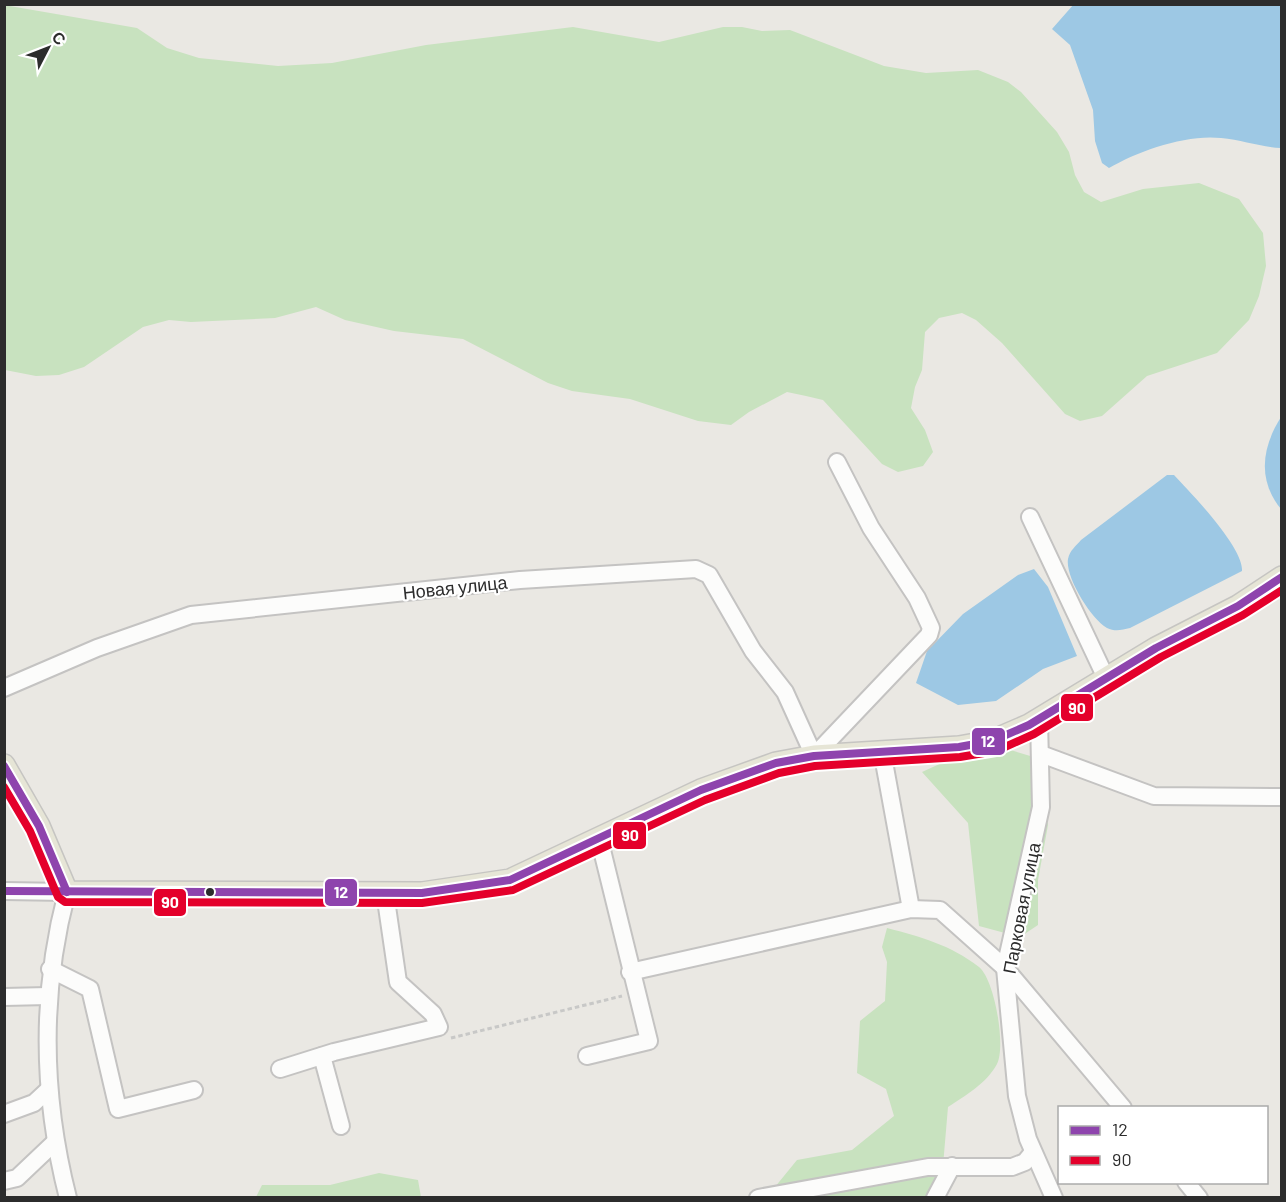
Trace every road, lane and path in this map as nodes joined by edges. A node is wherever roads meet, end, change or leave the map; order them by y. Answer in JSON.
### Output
{"nodes":[{"id":1,"x":837,"y":462,"type":"dead end"},
{"id":2,"x":1030,"y":517,"type":"dead end"},
{"id":3,"x":1281,"y":577,"type":"edge"},
{"id":4,"x":1106,"y":678,"type":"junction"},
{"id":5,"x":4,"y":688,"type":"edge"},
{"id":6,"x":1039,"y":719,"type":"junction"},
{"id":7,"x":882,"y":751,"type":"junction"},
{"id":8,"x":1041,"y":753,"type":"junction"},
{"id":9,"x":814,"y":756,"type":"junction"},
{"id":10,"x":4,"y":765,"type":"edge"},
{"id":11,"x":1281,"y":797,"type":"edge"},
{"id":12,"x":599,"y":838,"type":"junction"},
{"id":13,"x":4,"y":891,"type":"edge"},
{"id":14,"x":67,"y":892,"type":"junction"},
{"id":15,"x":385,"y":893,"type":"junction"},
{"id":16,"x":911,"y":909,"type":"junction"},
{"id":17,"x":1005,"y":968,"type":"junction"},
{"id":18,"x":50,"y":969,"type":"junction"},
{"id":19,"x":630,"y":972,"type":"junction"},
{"id":20,"x":636,"y":993,"type":"junction"},
{"id":21,"x":48,"y":996,"type":"junction"},
{"id":22,"x":4,"y":997,"type":"edge"},
{"id":23,"x":441,"y":1033,"type":"junction"},
{"id":24,"x":322,"y":1056,"type":"junction"},
{"id":25,"x":587,"y":1056,"type":"dead end"},
{"id":26,"x":280,"y":1069,"type":"dead end"},
{"id":27,"x":48,"y":1090,"type":"junction"},
{"id":28,"x":194,"y":1090,"type":"dead end"},
{"id":29,"x":1122,"y":1106,"type":"edge"},
{"id":30,"x":4,"y":1114,"type":"edge"},
{"id":31,"x":341,"y":1126,"type":"dead end"},
{"id":32,"x":55,"y":1142,"type":"junction"},
{"id":33,"x":1033,"y":1152,"type":"junction"},
{"id":34,"x":952,"y":1166,"type":"junction"},
{"id":35,"x":4,"y":1181,"type":"edge"},
{"id":36,"x":1188,"y":1184,"type":"edge"},
{"id":37,"x":68,"y":1197,"type":"edge"},
{"id":38,"x":758,"y":1197,"type":"edge"},
{"id":39,"x":935,"y":1197,"type":"edge"},
{"id":40,"x":1054,"y":1197,"type":"edge"},
{"id":41,"x":1199,"y":1197,"type":"edge"}],
"edges":[{"from":1,"to":9,"type":"street"},
{"from":2,"to":4,"type":"street"},
{"from":3,"to":4,"type":"main road"},
{"from":4,"to":6,"type":"main road"},
{"from":5,"to":9,"type":"street","name":"Новая улица"},
{"from":6,"to":7,"type":"main road"},
{"from":6,"to":8,"type":"street","name":"Парковая улица"},
{"from":7,"to":9,"type":"main road"},
{"from":7,"to":16,"type":"street"},
{"from":8,"to":11,"type":"street"},
{"from":8,"to":17,"type":"street","name":"Парковая улица"},
{"from":9,"to":12,"type":"main road"},
{"from":10,"to":14,"type":"main road"},
{"from":12,"to":15,"type":"main road"},
{"from":12,"to":19,"type":"street"},
{"from":13,"to":14,"type":"street"},
{"from":14,"to":15,"type":"main road"},
{"from":14,"to":18,"type":"street"},
{"from":15,"to":23,"type":"street"},
{"from":16,"to":17,"type":"street"},
{"from":16,"to":19,"type":"street"},
{"from":17,"to":29,"type":"street"},
{"from":17,"to":33,"type":"street","name":"Парковая улица"},
{"from":18,"to":21,"type":"street"},
{"from":18,"to":28,"type":"street"},
{"from":19,"to":20,"type":"street"},
{"from":20,"to":23,"type":"path"},
{"from":20,"to":25,"type":"street"},
{"from":21,"to":22,"type":"street"},
{"from":21,"to":27,"type":"street"},
{"from":23,"to":24,"type":"street"},
{"from":24,"to":26,"type":"street"},
{"from":24,"to":31,"type":"street"},
{"from":27,"to":30,"type":"street"},
{"from":27,"to":32,"type":"street"},
{"from":32,"to":35,"type":"street"},
{"from":32,"to":37,"type":"street"},
{"from":33,"to":34,"type":"street"},
{"from":33,"to":40,"type":"street","name":"Парковая улица"},
{"from":34,"to":38,"type":"street"},
{"from":34,"to":39,"type":"street"},
{"from":36,"to":41,"type":"street"}]}
